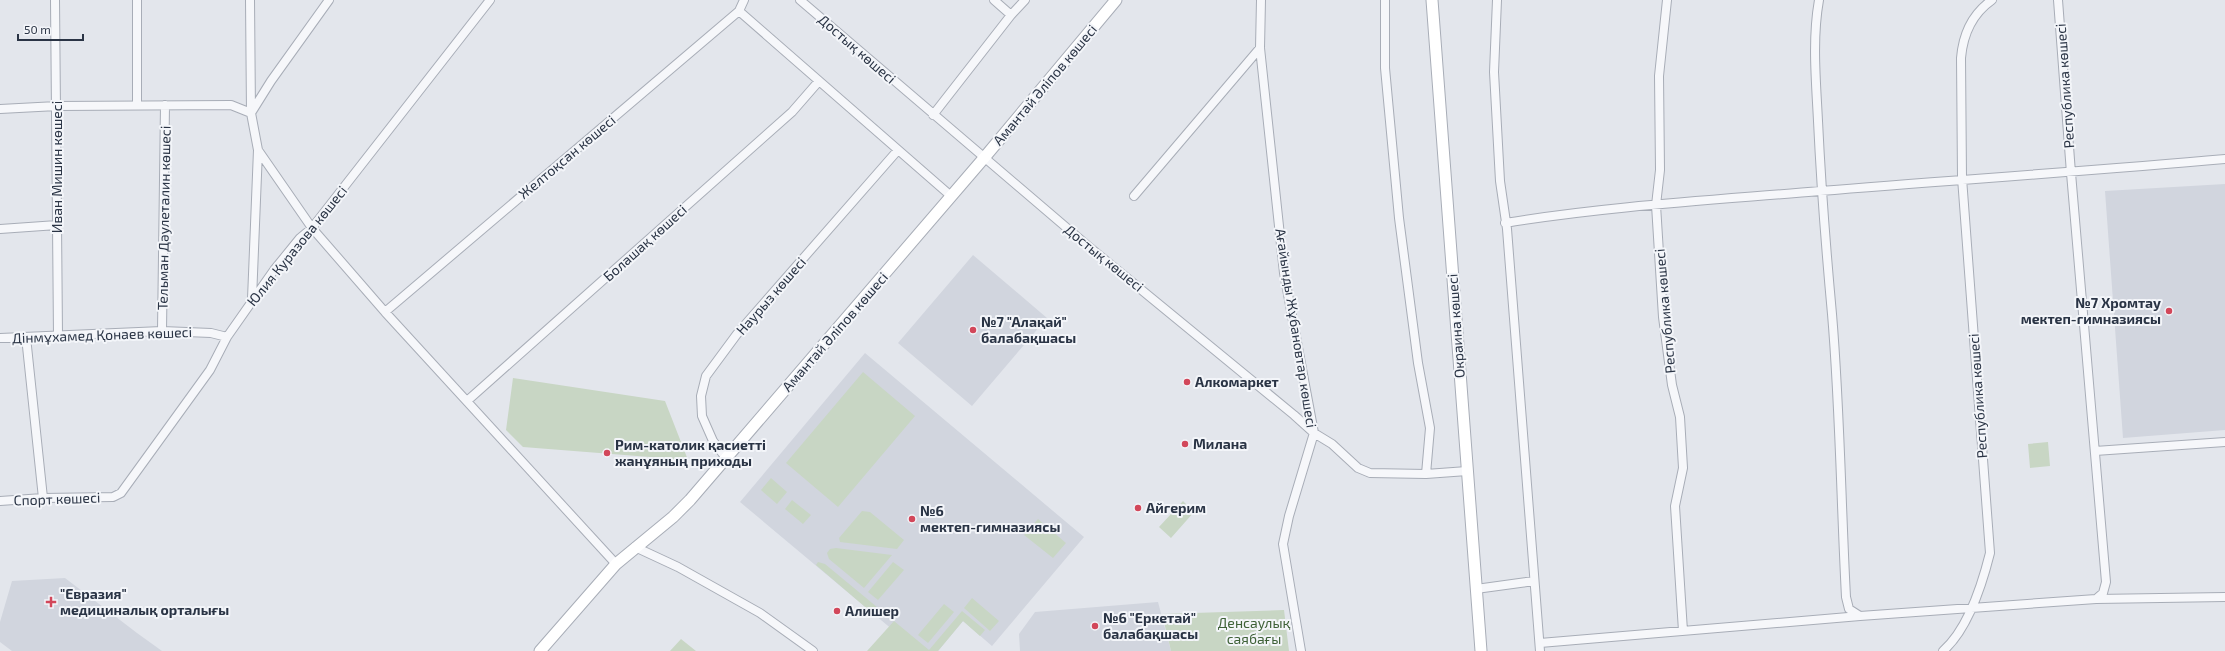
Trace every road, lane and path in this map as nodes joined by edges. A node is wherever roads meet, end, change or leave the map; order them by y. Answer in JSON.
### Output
{"nodes":[{"id":1,"x":55,"y":0,"type":"edge"},
{"id":2,"x":137,"y":0,"type":"edge"},
{"id":3,"x":250,"y":0,"type":"edge"},
{"id":4,"x":329,"y":0,"type":"edge"},
{"id":5,"x":490,"y":0,"type":"edge"},
{"id":6,"x":744,"y":0,"type":"edge"},
{"id":7,"x":800,"y":0,"type":"edge"},
{"id":8,"x":994,"y":0,"type":"edge"},
{"id":9,"x":1025,"y":0,"type":"edge"},
{"id":10,"x":1116,"y":0,"type":"edge"},
{"id":11,"x":1261,"y":0,"type":"edge"},
{"id":12,"x":1385,"y":0,"type":"edge"},
{"id":13,"x":1432,"y":0,"type":"edge"},
{"id":14,"x":1497,"y":0,"type":"edge"},
{"id":15,"x":1667,"y":0,"type":"edge"},
{"id":16,"x":1819,"y":0,"type":"edge"},
{"id":17,"x":1992,"y":0,"type":"edge"},
{"id":18,"x":2058,"y":0,"type":"edge"},
{"id":19,"x":739,"y":11,"type":"junction"},
{"id":20,"x":1011,"y":15,"type":"junction"},
{"id":21,"x":1260,"y":48,"type":"junction"},
{"id":22,"x":818,"y":81,"type":"junction"},
{"id":23,"x":137,"y":105,"type":"junction"},
{"id":24,"x":166,"y":105,"type":"junction"},
{"id":25,"x":57,"y":106,"type":"junction"},
{"id":26,"x":0,"y":109,"type":"edge"},
{"id":27,"x":251,"y":113,"type":"junction"},
{"id":28,"x":933,"y":115,"type":"junction"},
{"id":29,"x":258,"y":150,"type":"junction"},
{"id":30,"x":898,"y":150,"type":"junction"},
{"id":31,"x":984,"y":158,"type":"junction"},
{"id":32,"x":2225,"y":159,"type":"edge"},
{"id":33,"x":2071,"y":173,"type":"junction"},
{"id":34,"x":1962,"y":178,"type":"junction"},
{"id":35,"x":1821,"y":191,"type":"junction"},
{"id":36,"x":951,"y":196,"type":"junction"},
{"id":37,"x":1134,"y":196,"type":"dead end"},
{"id":38,"x":1656,"y":205,"type":"junction"},
{"id":39,"x":1505,"y":223,"type":"junction"},
{"id":40,"x":57,"y":225,"type":"junction"},
{"id":41,"x":312,"y":228,"type":"junction"},
{"id":42,"x":0,"y":229,"type":"edge"},
{"id":43,"x":252,"y":300,"type":"junction"},
{"id":44,"x":385,"y":312,"type":"junction"},
{"id":45,"x":162,"y":331,"type":"junction"},
{"id":46,"x":58,"y":335,"type":"junction"},
{"id":47,"x":26,"y":337,"type":"junction"},
{"id":48,"x":227,"y":337,"type":"junction"},
{"id":49,"x":0,"y":338,"type":"edge"},
{"id":50,"x":467,"y":401,"type":"junction"},
{"id":51,"x":1314,"y":433,"type":"junction"},
{"id":52,"x":2225,"y":442,"type":"edge"},
{"id":53,"x":2095,"y":451,"type":"junction"},
{"id":54,"x":726,"y":458,"type":"junction"},
{"id":55,"x":1467,"y":471,"type":"junction"},
{"id":56,"x":1426,"y":474,"type":"junction"},
{"id":57,"x":113,"y":497,"type":"joint"},
{"id":58,"x":42,"y":498,"type":"junction"},
{"id":59,"x":0,"y":501,"type":"edge"},
{"id":60,"x":636,"y":547,"type":"junction"},
{"id":61,"x":616,"y":564,"type":"junction"},
{"id":62,"x":1534,"y":581,"type":"junction"},
{"id":63,"x":1476,"y":589,"type":"junction"},
{"id":64,"x":2225,"y":597,"type":"edge"},
{"id":65,"x":2096,"y":600,"type":"junction"},
{"id":66,"x":1970,"y":610,"type":"junction"},
{"id":67,"x":1860,"y":616,"type":"junction"},
{"id":68,"x":1683,"y":631,"type":"junction"},
{"id":69,"x":1540,"y":647,"type":"edge"},
{"id":70,"x":540,"y":651,"type":"edge"},
{"id":71,"x":813,"y":651,"type":"edge"},
{"id":72,"x":1301,"y":651,"type":"edge"},
{"id":73,"x":1481,"y":651,"type":"edge"},
{"id":74,"x":1943,"y":651,"type":"edge"}],
"edges":[{"from":1,"to":25,"type":"street","name":"Иван Мишин көшесі"},
{"from":2,"to":23,"type":"street"},
{"from":3,"to":27,"type":"street"},
{"from":4,"to":27,"type":"street"},
{"from":5,"to":41,"type":"street","name":"Юлия Куразова көшесі"},
{"from":6,"to":19,"type":"street","name":"Желтоқсан көшесі"},
{"from":7,"to":28,"type":"street","name":"Достық көшесі"},
{"from":8,"to":20,"type":"street"},
{"from":9,"to":20,"type":"street"},
{"from":10,"to":31,"type":"main road","name":"Амантай Әліпов көшесі"},
{"from":11,"to":21,"type":"street","name":"Ағайынды Жұбановтар көшесі"},
{"from":12,"to":56,"type":"street"},
{"from":13,"to":55,"type":"main road","name":"Окраина көшесі"},
{"from":14,"to":39,"type":"street"},
{"from":15,"to":38,"type":"street","name":"Республика көшесі"},
{"from":16,"to":35,"type":"street"},
{"from":17,"to":34,"type":"street","name":"Республика көшесі"},
{"from":18,"to":33,"type":"street","name":"Республика көшесі"},
{"from":19,"to":22,"type":"street"},
{"from":19,"to":44,"type":"street","name":"Желтоқсан көшесі"},
{"from":20,"to":28,"type":"street"},
{"from":21,"to":37,"type":"street"},
{"from":21,"to":51,"type":"street","name":"Ағайынды Жұбановтар көшесі"},
{"from":22,"to":30,"type":"street"},
{"from":22,"to":50,"type":"street","name":"Болашақ көшесі"},
{"from":23,"to":24,"type":"street"},
{"from":23,"to":25,"type":"street"},
{"from":24,"to":27,"type":"street"},
{"from":24,"to":45,"type":"street","name":"Тельман Дәулеталин көшесі"},
{"from":25,"to":26,"type":"street"},
{"from":25,"to":40,"type":"street","name":"Иван Мишин көшесі"},
{"from":27,"to":29,"type":"street"},
{"from":28,"to":31,"type":"street","name":"Достық көшесі"},
{"from":29,"to":41,"type":"street"},
{"from":29,"to":43,"type":"street"},
{"from":30,"to":36,"type":"street"},
{"from":30,"to":54,"type":"street","name":"Наурыз көшесі"},
{"from":31,"to":36,"type":"main road","name":"Амантай Әліпов көшесі"},
{"from":31,"to":51,"type":"street","name":"Достық көшесі"},
{"from":32,"to":33,"type":"street"},
{"from":33,"to":34,"type":"street"},
{"from":33,"to":53,"type":"street","name":"Республика көшесі"},
{"from":34,"to":35,"type":"street"},
{"from":34,"to":66,"type":"street","name":"Республика көшесі"},
{"from":35,"to":38,"type":"street"},
{"from":35,"to":67,"type":"street"},
{"from":36,"to":54,"type":"main road","name":"Амантай Әліпов көшесі"},
{"from":38,"to":39,"type":"street"},
{"from":38,"to":68,"type":"street","name":"Республика көшесі"},
{"from":39,"to":62,"type":"street"},
{"from":40,"to":42,"type":"street"},
{"from":40,"to":46,"type":"street","name":"Иван Мишин көшесі"},
{"from":41,"to":43,"type":"street","name":"Юлия Куразова көшесі"},
{"from":41,"to":44,"type":"street"},
{"from":43,"to":48,"type":"street","name":"Юлия Куразова көшесі"},
{"from":44,"to":50,"type":"street"},
{"from":45,"to":46,"type":"street","name":"Дінмұхамед Қонаев көшесі"},
{"from":45,"to":48,"type":"street","name":"Дінмұхамед Қонаев көшесі"},
{"from":46,"to":47,"type":"street","name":"Дінмұхамед Қонаев көшесі"},
{"from":47,"to":49,"type":"street","name":"Дінмұхамед Қонаев көшесі"},
{"from":47,"to":58,"type":"street"},
{"from":48,"to":57,"type":"street","name":"Юлия Куразова көшесі"},
{"from":50,"to":61,"type":"street"},
{"from":51,"to":56,"type":"street","name":"Достық көшесі"},
{"from":51,"to":72,"type":"street","name":"Ағайынды Жұбановтар көшесі"},
{"from":52,"to":53,"type":"street"},
{"from":53,"to":65,"type":"street","name":"Республика көшесі"},
{"from":54,"to":60,"type":"main road","name":"Амантай Әліпов көшесі"},
{"from":55,"to":56,"type":"street","name":"Достық көшесі"},
{"from":55,"to":63,"type":"main road","name":"Окраина көшесі"},
{"from":57,"to":58,"type":"street","name":"Спорт көшесі"},
{"from":58,"to":59,"type":"street","name":"Спорт көшесі"},
{"from":60,"to":61,"type":"main road","name":"Амантай Әліпов көшесі"},
{"from":60,"to":71,"type":"street"},
{"from":61,"to":70,"type":"main road","name":"Амантай Әліпов көшесі"},
{"from":62,"to":63,"type":"street"},
{"from":62,"to":69,"type":"street"},
{"from":63,"to":73,"type":"main road","name":"Окраина көшесі"},
{"from":64,"to":65,"type":"street"},
{"from":65,"to":66,"type":"street"},
{"from":66,"to":67,"type":"street"},
{"from":66,"to":74,"type":"street","name":"Республика көшесі"},
{"from":67,"to":68,"type":"street"},
{"from":68,"to":69,"type":"street"}]}
